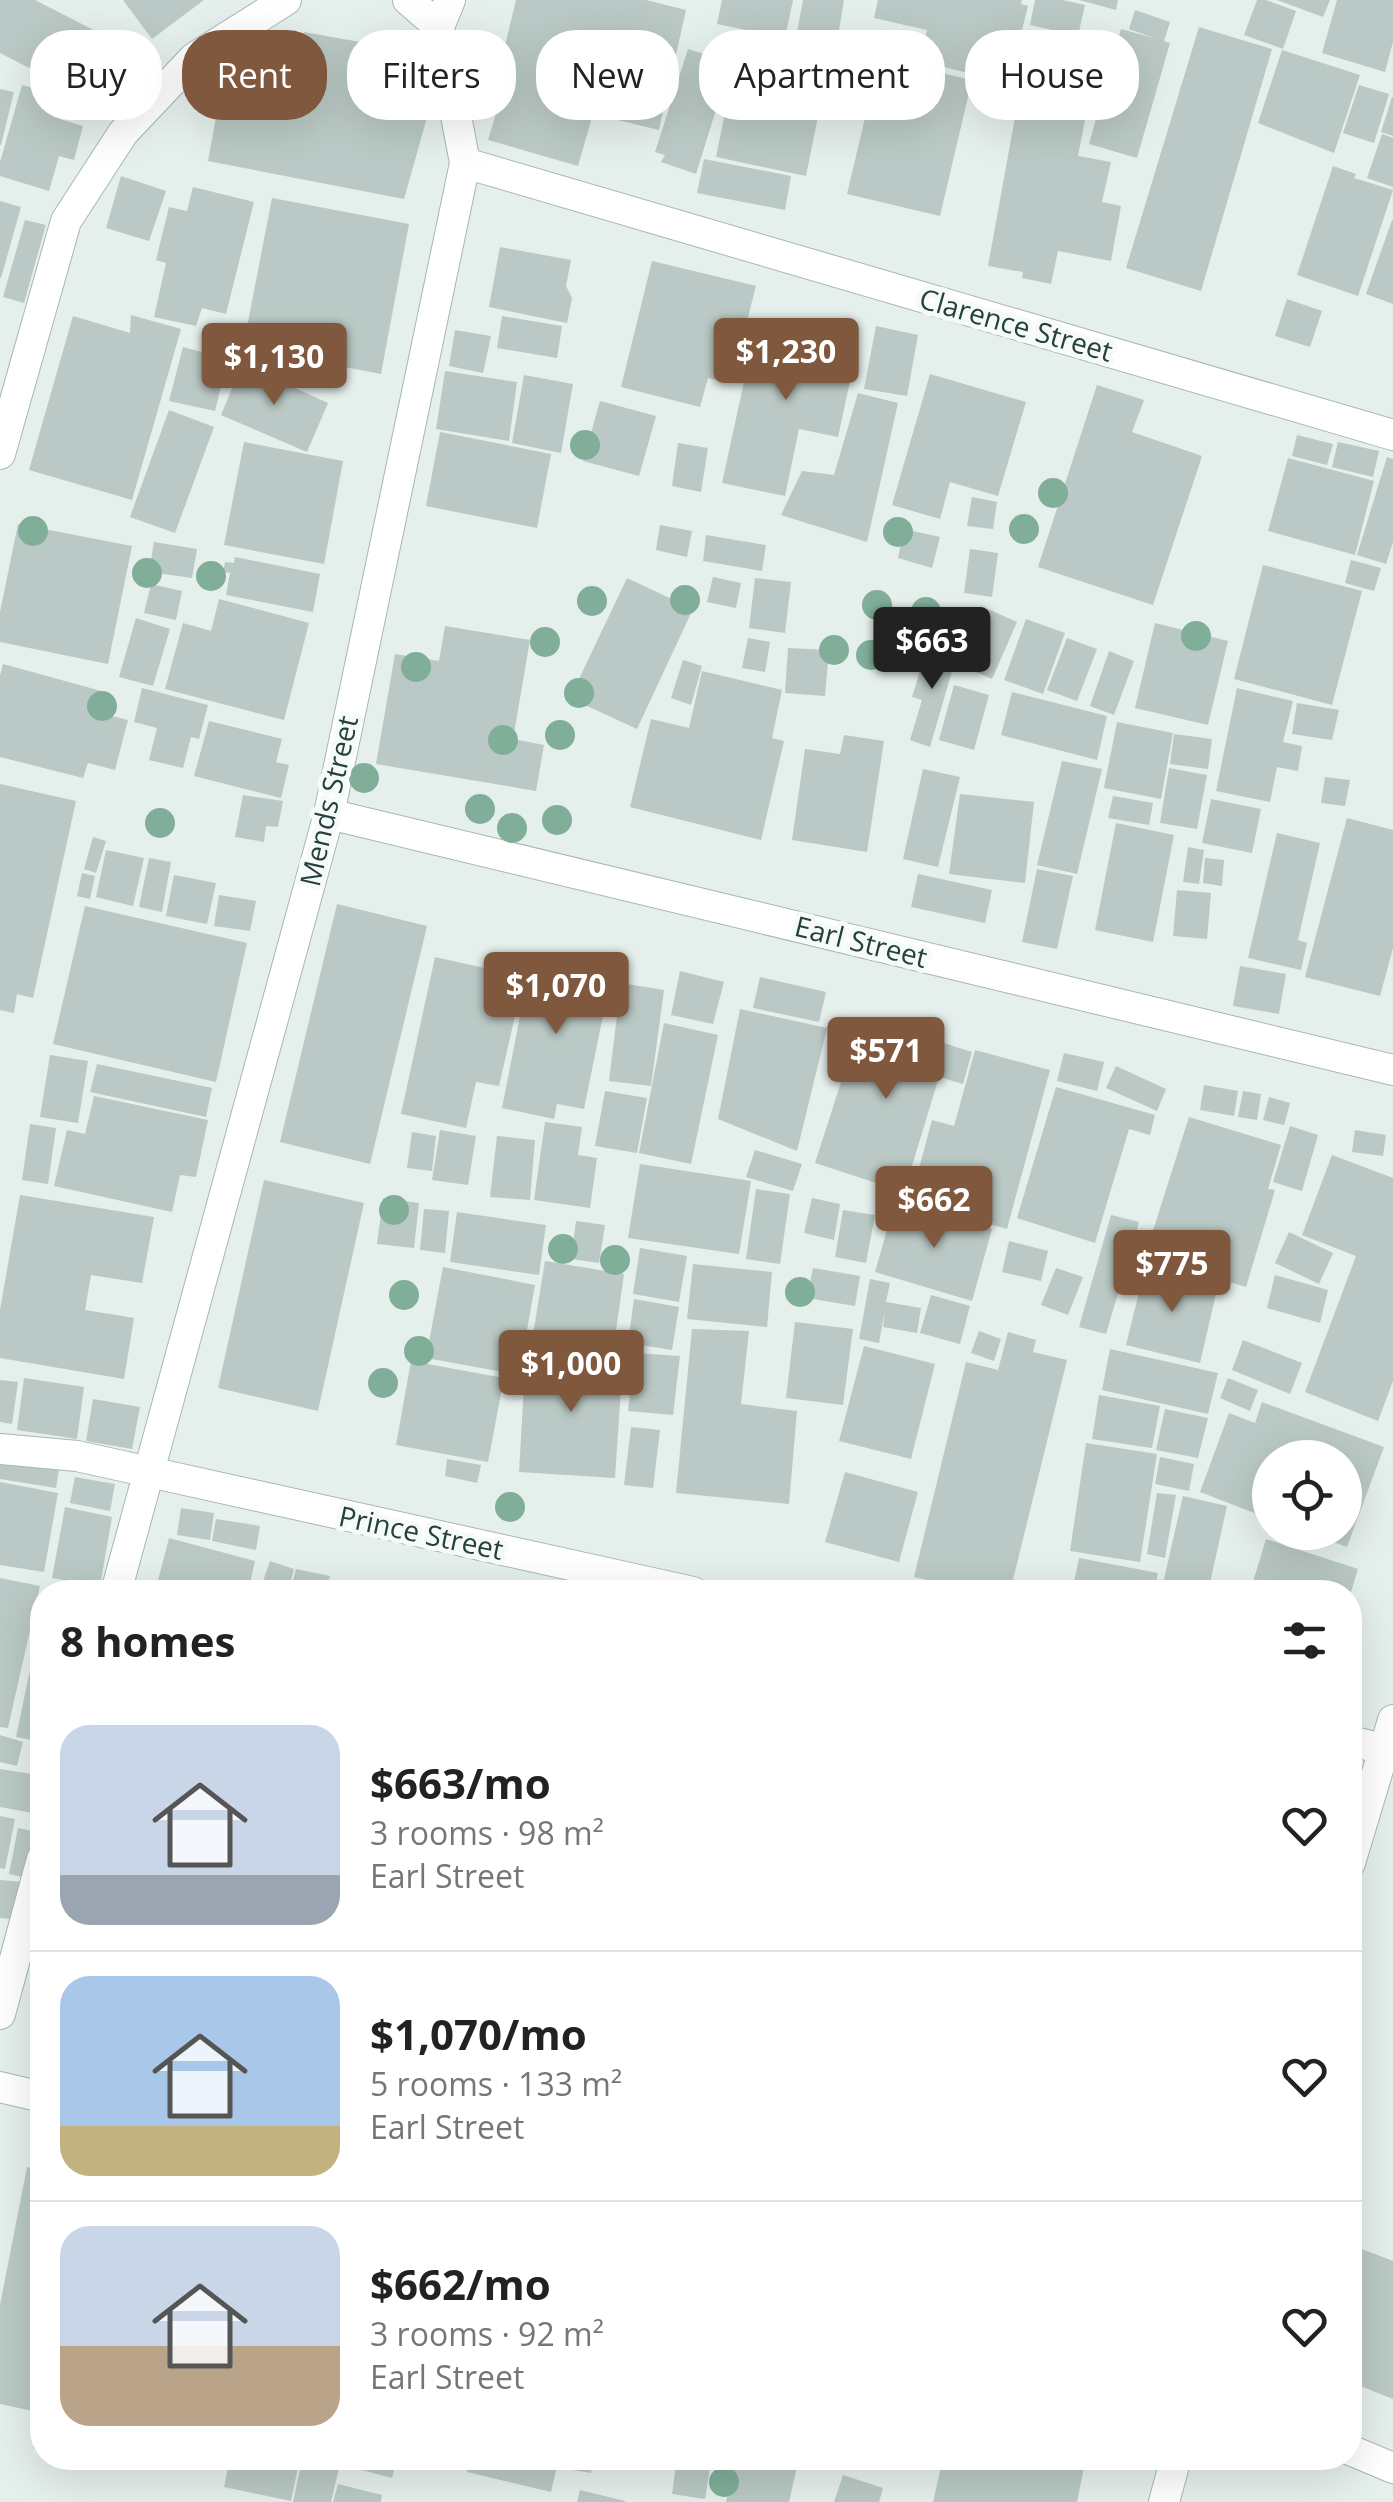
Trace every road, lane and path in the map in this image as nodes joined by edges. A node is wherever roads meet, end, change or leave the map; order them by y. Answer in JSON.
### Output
{"nodes":[{"id":1,"x":286,"y":0,"type":"edge"},
{"id":2,"x":408,"y":0,"type":"edge"},
{"id":3,"x":444,"y":14,"type":"edge"},
{"id":4,"x":465,"y":163,"type":"junction"},
{"id":5,"x":1393,"y":435,"type":"edge"},
{"id":6,"x":0,"y":454,"type":"edge"},
{"id":7,"x":329,"y":814,"type":"junction"},
{"id":8,"x":1393,"y":1070,"type":"edge"},
{"id":9,"x":0,"y":1449,"type":"edge"},
{"id":10,"x":148,"y":1473,"type":"junction"},
{"id":11,"x":119,"y":1580,"type":"edge"},
{"id":12,"x":639,"y":1580,"type":"edge"},
{"id":13,"x":1389,"y":1734,"type":"edge"},
{"id":14,"x":1362,"y":1739,"type":"edge"},
{"id":15,"x":1362,"y":1823,"type":"edge"},
{"id":16,"x":30,"y":1904,"type":"edge"},
{"id":17,"x":0,"y":2014,"type":"edge"},
{"id":18,"x":0,"y":2086,"type":"edge"},
{"id":19,"x":30,"y":2093,"type":"edge"},
{"id":20,"x":1362,"y":2455,"type":"edge"},
{"id":21,"x":1393,"y":2468,"type":"edge"},
{"id":22,"x":1173,"y":2470,"type":"edge"},
{"id":23,"x":1164,"y":2502,"type":"edge"}],
"edges":[{"from":1,"to":6,"type":"street"},
{"from":2,"to":3,"type":"street"},
{"from":3,"to":4,"type":"street","name":"Mends Street"},
{"from":4,"to":5,"type":"street","name":"Clarence Street"},
{"from":4,"to":7,"type":"street","name":"Mends Street"},
{"from":7,"to":8,"type":"street","name":"Earl Street"},
{"from":7,"to":10,"type":"street","name":"Mends Street"},
{"from":9,"to":10,"type":"street","name":"Prince Street"},
{"from":10,"to":11,"type":"street","name":"Mends Street"},
{"from":10,"to":12,"type":"street","name":"Prince Street"},
{"from":13,"to":14,"type":"street"},
{"from":13,"to":15,"type":"street"},
{"from":16,"to":17,"type":"street"},
{"from":18,"to":19,"type":"street"},
{"from":20,"to":21,"type":"street"},
{"from":22,"to":23,"type":"street"}]}
